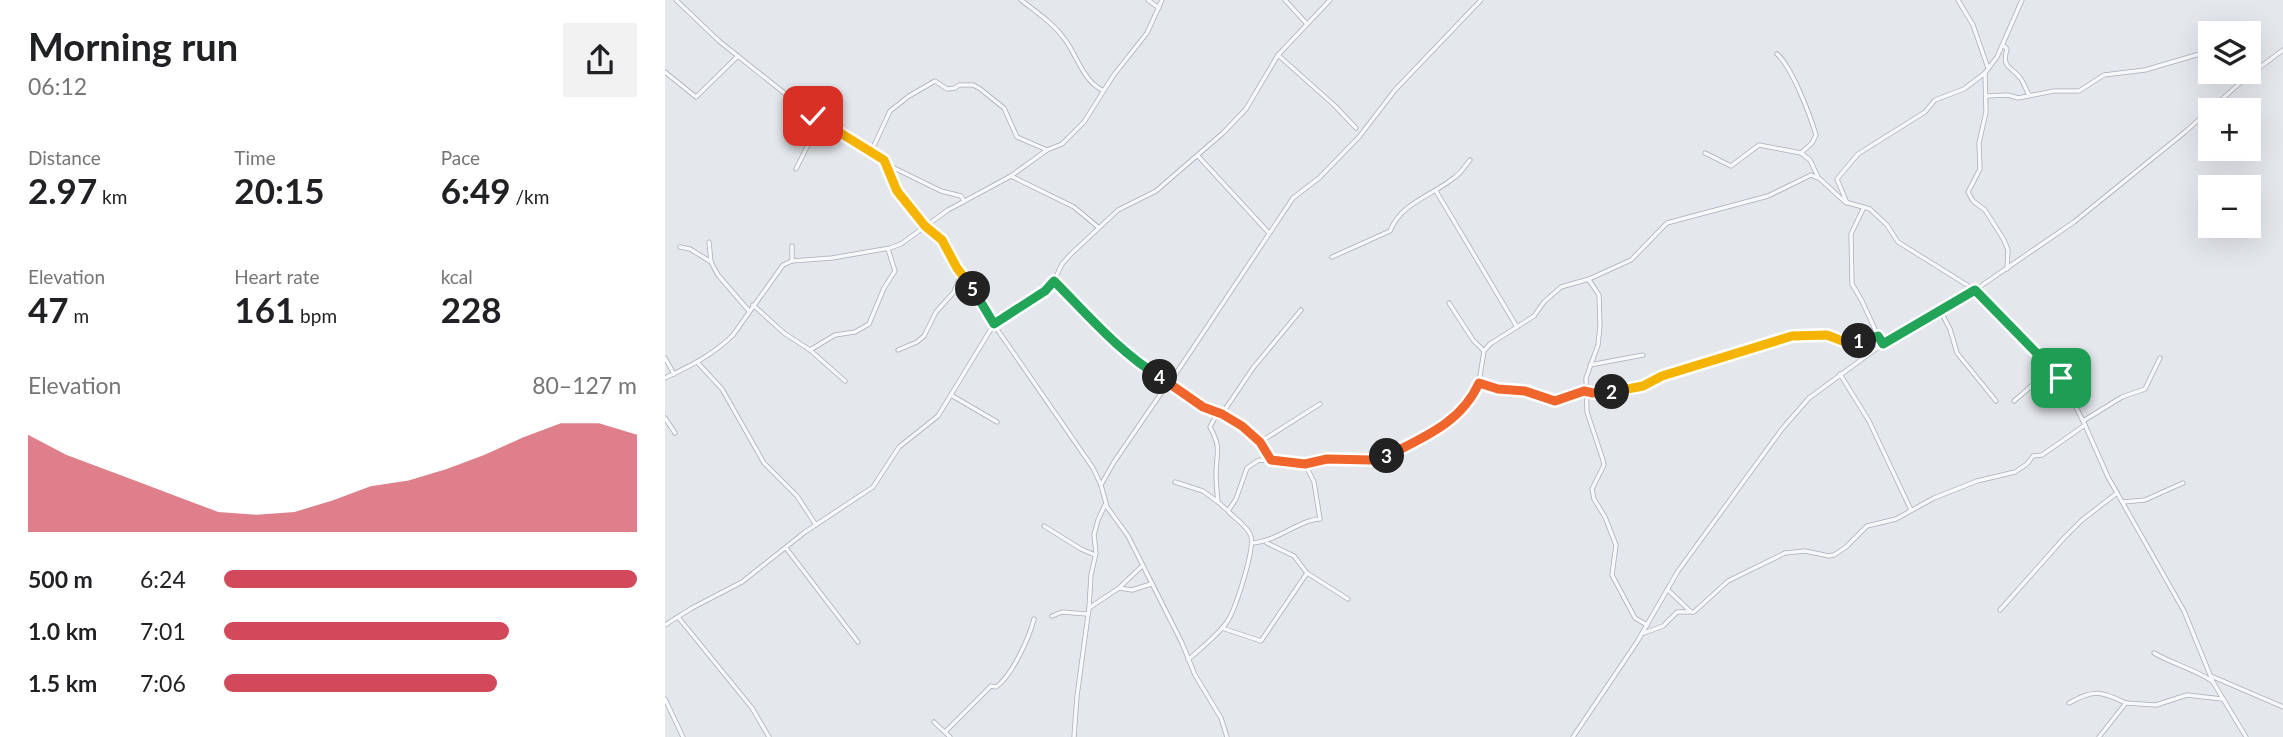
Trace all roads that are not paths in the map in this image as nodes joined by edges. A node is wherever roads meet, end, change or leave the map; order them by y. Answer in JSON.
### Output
{"nodes":[{"id":1,"x":675,"y":0,"type":"edge"},
{"id":2,"x":1021,"y":0,"type":"edge"},
{"id":3,"x":1147,"y":0,"type":"edge"},
{"id":4,"x":1162,"y":0,"type":"edge"},
{"id":5,"x":1285,"y":0,"type":"edge"},
{"id":6,"x":1330,"y":0,"type":"edge"},
{"id":7,"x":1481,"y":0,"type":"edge"},
{"id":8,"x":1958,"y":0,"type":"edge"},
{"id":9,"x":2022,"y":0,"type":"edge"},
{"id":10,"x":1159,"y":8,"type":"junction"},
{"id":11,"x":1307,"y":24,"type":"junction"},
{"id":12,"x":2003,"y":45,"type":"junction"},
{"id":13,"x":2283,"y":50,"type":"edge"},
{"id":14,"x":1777,"y":54,"type":"dead end"},
{"id":15,"x":1279,"y":55,"type":"junction"},
{"id":16,"x":2198,"y":55,"type":"edge"},
{"id":17,"x":738,"y":56,"type":"junction"},
{"id":18,"x":2261,"y":64,"type":"edge"},
{"id":19,"x":1988,"y":68,"type":"junction"},
{"id":20,"x":665,"y":72,"type":"edge"},
{"id":21,"x":1985,"y":73,"type":"junction"},
{"id":22,"x":2235,"y":84,"type":"edge"},
{"id":23,"x":1103,"y":91,"type":"junction"},
{"id":24,"x":2029,"y":94,"type":"junction"},
{"id":25,"x":1987,"y":96,"type":"junction"},
{"id":26,"x":820,"y":121,"type":"junction"},
{"id":27,"x":1356,"y":128,"type":"dead end"},
{"id":28,"x":1047,"y":149,"type":"junction"},
{"id":29,"x":871,"y":152,"type":"junction"},
{"id":30,"x":1705,"y":153,"type":"dead end"},
{"id":31,"x":1801,"y":153,"type":"junction"},
{"id":32,"x":1198,"y":156,"type":"junction"},
{"id":33,"x":1470,"y":160,"type":"dead end"},
{"id":34,"x":887,"y":164,"type":"junction"},
{"id":35,"x":796,"y":169,"type":"dead end"},
{"id":36,"x":1011,"y":176,"type":"junction"},
{"id":37,"x":1818,"y":177,"type":"junction"},
{"id":38,"x":1436,"y":191,"type":"junction"},
{"id":39,"x":964,"y":201,"type":"junction"},
{"id":40,"x":1847,"y":203,"type":"junction"},
{"id":41,"x":1864,"y":207,"type":"junction"},
{"id":42,"x":925,"y":226,"type":"junction"},
{"id":43,"x":1098,"y":227,"type":"junction"},
{"id":44,"x":1268,"y":232,"type":"junction"},
{"id":45,"x":709,"y":242,"type":"dead end"},
{"id":46,"x":792,"y":246,"type":"dead end"},
{"id":47,"x":680,"y":247,"type":"dead end"},
{"id":48,"x":888,"y":248,"type":"junction"},
{"id":49,"x":1332,"y":257,"type":"dead end"},
{"id":50,"x":792,"y":261,"type":"junction"},
{"id":51,"x":711,"y":262,"type":"junction"},
{"id":52,"x":2007,"y":269,"type":"junction"},
{"id":53,"x":961,"y":274,"type":"junction"},
{"id":54,"x":1589,"y":279,"type":"junction"},
{"id":55,"x":1054,"y":281,"type":"junction"},
{"id":56,"x":1975,"y":290,"type":"junction"},
{"id":57,"x":1449,"y":303,"type":"dead end"},
{"id":58,"x":753,"y":305,"type":"junction"},
{"id":59,"x":1301,"y":310,"type":"dead end"},
{"id":60,"x":749,"y":311,"type":"junction"},
{"id":61,"x":1941,"y":311,"type":"junction"},
{"id":62,"x":994,"y":324,"type":"junction"},
{"id":63,"x":1517,"y":327,"type":"junction"},
{"id":64,"x":1878,"y":336,"type":"junction"},
{"id":65,"x":1883,"y":344,"type":"junction"},
{"id":66,"x":810,"y":350,"type":"junction"},
{"id":67,"x":898,"y":350,"type":"dead end"},
{"id":68,"x":1484,"y":351,"type":"junction"},
{"id":69,"x":1643,"y":355,"type":"dead end"},
{"id":70,"x":665,"y":358,"type":"edge"},
{"id":71,"x":2159,"y":358,"type":"dead end"},
{"id":72,"x":697,"y":362,"type":"junction"},
{"id":73,"x":1590,"y":365,"type":"junction"},
{"id":74,"x":2052,"y":368,"type":"junction"},
{"id":75,"x":674,"y":374,"type":"junction"},
{"id":76,"x":1840,"y":374,"type":"junction"},
{"id":77,"x":665,"y":378,"type":"edge"},
{"id":78,"x":845,"y":381,"type":"dead end"},
{"id":79,"x":1169,"y":383,"type":"junction"},
{"id":80,"x":1479,"y":383,"type":"junction"},
{"id":81,"x":1587,"y":392,"type":"junction"},
{"id":82,"x":950,"y":394,"type":"junction"},
{"id":83,"x":1996,"y":401,"type":"dead end"},
{"id":84,"x":2014,"y":401,"type":"dead end"},
{"id":85,"x":1321,"y":404,"type":"dead end"},
{"id":86,"x":1220,"y":413,"type":"junction"},
{"id":87,"x":665,"y":418,"type":"edge"},
{"id":88,"x":997,"y":422,"type":"dead end"},
{"id":89,"x":2084,"y":423,"type":"junction"},
{"id":90,"x":675,"y":433,"type":"dead end"},
{"id":91,"x":1260,"y":442,"type":"junction"},
{"id":92,"x":1271,"y":460,"type":"junction"},
{"id":93,"x":1305,"y":464,"type":"junction"},
{"id":94,"x":1175,"y":482,"type":"dead end"},
{"id":95,"x":2183,"y":483,"type":"dead end"},
{"id":96,"x":1101,"y":485,"type":"junction"},
{"id":97,"x":2117,"y":493,"type":"junction"},
{"id":98,"x":1218,"y":502,"type":"junction"},
{"id":99,"x":2123,"y":502,"type":"junction"},
{"id":100,"x":1106,"y":504,"type":"junction"},
{"id":101,"x":1911,"y":510,"type":"junction"},
{"id":102,"x":1228,"y":511,"type":"junction"},
{"id":103,"x":816,"y":525,"type":"junction"},
{"id":104,"x":1044,"y":526,"type":"dead end"},
{"id":105,"x":1252,"y":543,"type":"junction"},
{"id":106,"x":1266,"y":543,"type":"junction"},
{"id":107,"x":786,"y":548,"type":"junction"},
{"id":108,"x":1095,"y":555,"type":"junction"},
{"id":109,"x":1142,"y":566,"type":"junction"},
{"id":110,"x":1307,"y":573,"type":"junction"},
{"id":111,"x":1151,"y":584,"type":"junction"},
{"id":112,"x":1119,"y":588,"type":"junction"},
{"id":113,"x":1668,"y":589,"type":"junction"},
{"id":114,"x":1347,"y":599,"type":"dead end"},
{"id":115,"x":1089,"y":608,"type":"junction"},
{"id":116,"x":2000,"y":610,"type":"dead end"},
{"id":117,"x":1691,"y":612,"type":"junction"},
{"id":118,"x":1088,"y":614,"type":"junction"},
{"id":119,"x":1052,"y":616,"type":"dead end"},
{"id":120,"x":678,"y":617,"type":"junction"},
{"id":121,"x":1034,"y":619,"type":"dead end"},
{"id":122,"x":665,"y":625,"type":"edge"},
{"id":123,"x":1647,"y":625,"type":"junction"},
{"id":124,"x":1222,"y":628,"type":"junction"},
{"id":125,"x":1642,"y":633,"type":"junction"},
{"id":126,"x":857,"y":642,"type":"dead end"},
{"id":127,"x":2154,"y":653,"type":"dead end"},
{"id":128,"x":1188,"y":660,"type":"junction"},
{"id":129,"x":2210,"y":675,"type":"junction"},
{"id":130,"x":2213,"y":682,"type":"junction"},
{"id":131,"x":665,"y":699,"type":"edge"},
{"id":132,"x":2224,"y":700,"type":"junction"},
{"id":133,"x":2069,"y":703,"type":"dead end"},
{"id":134,"x":2126,"y":703,"type":"junction"},
{"id":135,"x":2283,"y":707,"type":"edge"},
{"id":136,"x":933,"y":722,"type":"dead end"},
{"id":137,"x":945,"y":732,"type":"junction"},
{"id":138,"x":683,"y":737,"type":"edge"},
{"id":139,"x":769,"y":737,"type":"edge"},
{"id":140,"x":950,"y":737,"type":"edge"},
{"id":141,"x":1074,"y":737,"type":"edge"},
{"id":142,"x":1227,"y":737,"type":"edge"},
{"id":143,"x":1573,"y":737,"type":"edge"},
{"id":144,"x":2099,"y":737,"type":"edge"},
{"id":145,"x":2246,"y":737,"type":"edge"}],
"edges":[{"from":1,"to":17,"type":"street"},
{"from":2,"to":23,"type":"street"},
{"from":3,"to":10,"type":"street"},
{"from":4,"to":10,"type":"street"},
{"from":5,"to":11,"type":"street"},
{"from":6,"to":11,"type":"street"},
{"from":7,"to":44,"type":"street"},
{"from":8,"to":19,"type":"street"},
{"from":9,"to":12,"type":"street"},
{"from":10,"to":23,"type":"street"},
{"from":11,"to":15,"type":"street"},
{"from":12,"to":19,"type":"street"},
{"from":12,"to":24,"type":"street"},
{"from":13,"to":18,"type":"street"},
{"from":14,"to":31,"type":"street"},
{"from":15,"to":27,"type":"street"},
{"from":15,"to":32,"type":"street"},
{"from":16,"to":24,"type":"street"},
{"from":17,"to":20,"type":"street"},
{"from":17,"to":26,"type":"street"},
{"from":19,"to":21,"type":"street"},
{"from":21,"to":25,"type":"street"},
{"from":21,"to":40,"type":"street"},
{"from":22,"to":52,"type":"street"},
{"from":23,"to":28,"type":"street"},
{"from":24,"to":25,"type":"street"},
{"from":25,"to":52,"type":"street"},
{"from":26,"to":29,"type":"street"},
{"from":26,"to":35,"type":"street"},
{"from":28,"to":29,"type":"street"},
{"from":28,"to":36,"type":"street"},
{"from":29,"to":34,"type":"street"},
{"from":30,"to":31,"type":"street"},
{"from":31,"to":37,"type":"street"},
{"from":32,"to":43,"type":"street"},
{"from":32,"to":44,"type":"street"},
{"from":33,"to":38,"type":"street"},
{"from":34,"to":39,"type":"street"},
{"from":34,"to":42,"type":"street"},
{"from":36,"to":39,"type":"street"},
{"from":36,"to":43,"type":"street"},
{"from":37,"to":40,"type":"street"},
{"from":37,"to":54,"type":"street"},
{"from":38,"to":49,"type":"street"},
{"from":38,"to":63,"type":"street"},
{"from":39,"to":42,"type":"street"},
{"from":40,"to":41,"type":"street"},
{"from":41,"to":56,"type":"street"},
{"from":41,"to":64,"type":"street"},
{"from":42,"to":48,"type":"street"},
{"from":42,"to":53,"type":"street"},
{"from":43,"to":55,"type":"street"},
{"from":44,"to":79,"type":"street"},
{"from":45,"to":51,"type":"street"},
{"from":46,"to":50,"type":"street"},
{"from":47,"to":51,"type":"street"},
{"from":48,"to":50,"type":"street"},
{"from":48,"to":66,"type":"street"},
{"from":50,"to":58,"type":"street"},
{"from":51,"to":60,"type":"street"},
{"from":52,"to":56,"type":"street"},
{"from":53,"to":62,"type":"street"},
{"from":53,"to":67,"type":"street"},
{"from":54,"to":63,"type":"street"},
{"from":54,"to":73,"type":"street"},
{"from":55,"to":62,"type":"street"},
{"from":55,"to":79,"type":"street"},
{"from":56,"to":61,"type":"street"},
{"from":56,"to":74,"type":"street"},
{"from":57,"to":68,"type":"street"},
{"from":58,"to":60,"type":"street"},
{"from":58,"to":66,"type":"street"},
{"from":59,"to":86,"type":"street"},
{"from":60,"to":72,"type":"street"},
{"from":61,"to":65,"type":"street"},
{"from":61,"to":83,"type":"street"},
{"from":62,"to":82,"type":"street"},
{"from":62,"to":96,"type":"street"},
{"from":63,"to":68,"type":"street"},
{"from":64,"to":65,"type":"street"},
{"from":64,"to":81,"type":"street"},
{"from":65,"to":76,"type":"street"},
{"from":66,"to":78,"type":"street"},
{"from":68,"to":80,"type":"street"},
{"from":69,"to":73,"type":"street"},
{"from":70,"to":75,"type":"street"},
{"from":71,"to":89,"type":"street"},
{"from":72,"to":75,"type":"street"},
{"from":72,"to":103,"type":"street"},
{"from":73,"to":81,"type":"street"},
{"from":74,"to":84,"type":"street"},
{"from":74,"to":89,"type":"street"},
{"from":75,"to":77,"type":"street"},
{"from":76,"to":101,"type":"street"},
{"from":76,"to":113,"type":"street"},
{"from":79,"to":86,"type":"street"},
{"from":79,"to":96,"type":"street"},
{"from":80,"to":81,"type":"street"},
{"from":80,"to":93,"type":"street"},
{"from":81,"to":123,"type":"street"},
{"from":82,"to":88,"type":"street"},
{"from":82,"to":103,"type":"street"},
{"from":85,"to":91,"type":"street"},
{"from":86,"to":91,"type":"street"},
{"from":86,"to":98,"type":"street"},
{"from":87,"to":90,"type":"street"},
{"from":89,"to":97,"type":"street"},
{"from":89,"to":101,"type":"street"},
{"from":91,"to":92,"type":"street"},
{"from":92,"to":93,"type":"street"},
{"from":92,"to":102,"type":"street"},
{"from":93,"to":106,"type":"street"},
{"from":94,"to":98,"type":"street"},
{"from":95,"to":99,"type":"street"},
{"from":96,"to":100,"type":"street"},
{"from":97,"to":99,"type":"street"},
{"from":97,"to":116,"type":"street"},
{"from":98,"to":102,"type":"street"},
{"from":99,"to":129,"type":"street"},
{"from":100,"to":108,"type":"street"},
{"from":100,"to":109,"type":"street"},
{"from":101,"to":117,"type":"street"},
{"from":102,"to":105,"type":"street"},
{"from":103,"to":107,"type":"street"},
{"from":104,"to":108,"type":"street"},
{"from":105,"to":106,"type":"street"},
{"from":105,"to":124,"type":"street"},
{"from":106,"to":110,"type":"street"},
{"from":107,"to":120,"type":"street"},
{"from":107,"to":126,"type":"street"},
{"from":108,"to":115,"type":"street"},
{"from":109,"to":111,"type":"street"},
{"from":109,"to":112,"type":"street"},
{"from":110,"to":114,"type":"street"},
{"from":110,"to":124,"type":"street"},
{"from":111,"to":112,"type":"street"},
{"from":111,"to":128,"type":"street"},
{"from":112,"to":115,"type":"street"},
{"from":113,"to":117,"type":"street"},
{"from":113,"to":123,"type":"street"},
{"from":115,"to":118,"type":"street"},
{"from":117,"to":125,"type":"street"},
{"from":118,"to":119,"type":"street"},
{"from":118,"to":141,"type":"street"},
{"from":120,"to":122,"type":"street"},
{"from":120,"to":139,"type":"street"},
{"from":121,"to":137,"type":"street"},
{"from":123,"to":125,"type":"street"},
{"from":124,"to":128,"type":"street"},
{"from":125,"to":143,"type":"street"},
{"from":127,"to":130,"type":"street"},
{"from":128,"to":142,"type":"street"},
{"from":129,"to":130,"type":"street"},
{"from":129,"to":135,"type":"street"},
{"from":130,"to":132,"type":"street"},
{"from":131,"to":138,"type":"street"},
{"from":132,"to":134,"type":"street"},
{"from":132,"to":145,"type":"street"},
{"from":133,"to":134,"type":"street"},
{"from":134,"to":144,"type":"street"},
{"from":136,"to":137,"type":"street"},
{"from":137,"to":140,"type":"street"}]}
